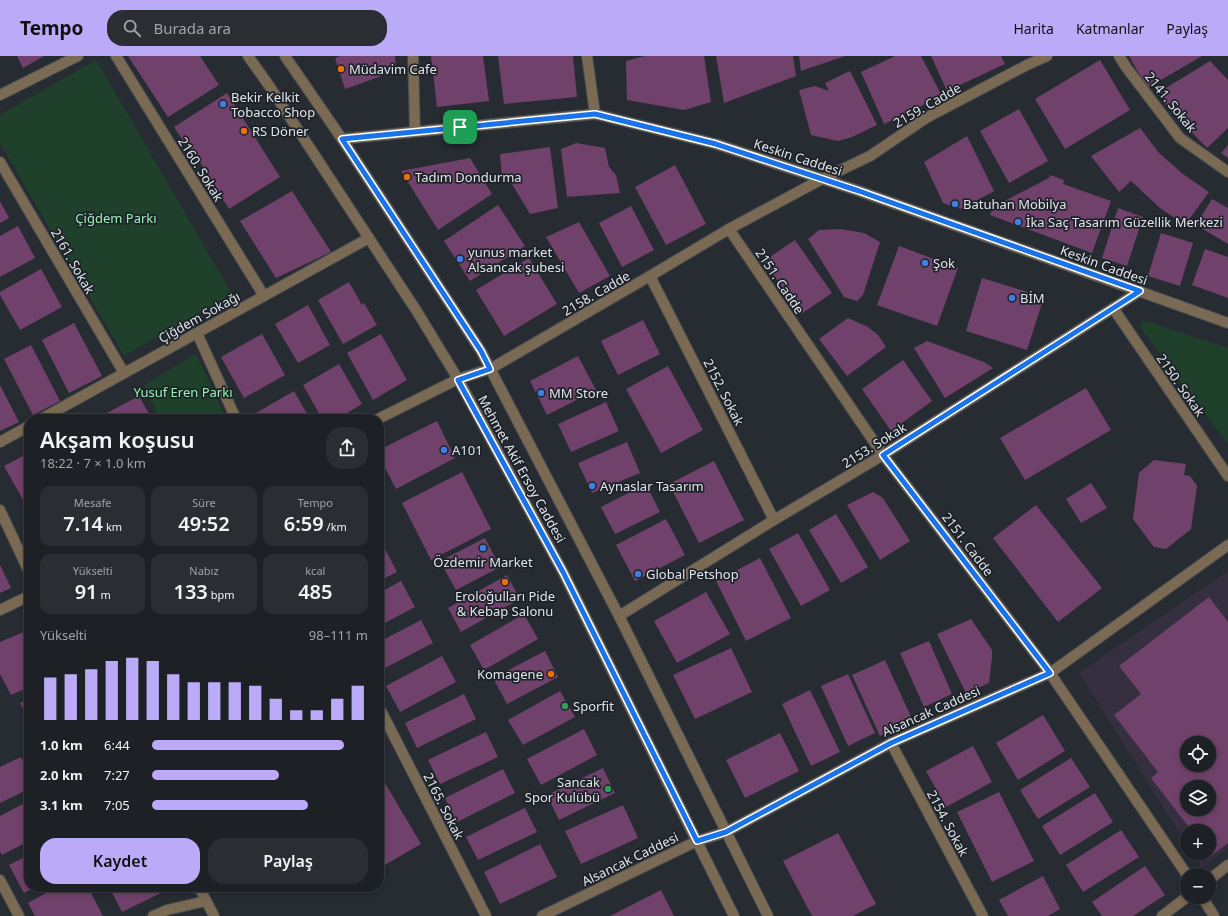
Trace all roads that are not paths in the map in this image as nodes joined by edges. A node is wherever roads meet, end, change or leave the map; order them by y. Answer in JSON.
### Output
{"nodes":[{"id":1,"x":78,"y":56,"type":"edge"},
{"id":2,"x":116,"y":56,"type":"edge"},
{"id":3,"x":248,"y":56,"type":"edge"},
{"id":4,"x":284,"y":56,"type":"edge"},
{"id":5,"x":413,"y":56,"type":"edge"},
{"id":6,"x":587,"y":56,"type":"edge"},
{"id":7,"x":1047,"y":56,"type":"edge"},
{"id":8,"x":1119,"y":56,"type":"edge"},
{"id":9,"x":0,"y":95,"type":"edge"},
{"id":10,"x":595,"y":114,"type":"junction"},
{"id":11,"x":415,"y":131,"type":"junction"},
{"id":12,"x":342,"y":139,"type":"junction"},
{"id":13,"x":0,"y":162,"type":"edge"},
{"id":14,"x":1228,"y":172,"type":"edge"},
{"id":15,"x":822,"y":179,"type":"junction"},
{"id":16,"x":729,"y":229,"type":"junction"},
{"id":17,"x":369,"y":238,"type":"junction"},
{"id":18,"x":650,"y":276,"type":"junction"},
{"id":19,"x":1140,"y":291,"type":"junction"},
{"id":20,"x":264,"y":296,"type":"junction"},
{"id":21,"x":1113,"y":308,"type":"junction"},
{"id":22,"x":1228,"y":323,"type":"edge"},
{"id":23,"x":197,"y":332,"type":"junction"},
{"id":24,"x":490,"y":369,"type":"junction"},
{"id":25,"x":124,"y":373,"type":"junction"},
{"id":26,"x":458,"y":380,"type":"junction"},
{"id":27,"x":50,"y":414,"type":"edge"},
{"id":28,"x":234,"y":414,"type":"edge"},
{"id":29,"x":384,"y":416,"type":"edge"},
{"id":30,"x":24,"y":429,"type":"edge"},
{"id":31,"x":0,"y":442,"type":"edge"},
{"id":32,"x":883,"y":455,"type":"junction"},
{"id":33,"x":1228,"y":476,"type":"edge"},
{"id":34,"x":0,"y":510,"type":"edge"},
{"id":35,"x":774,"y":520,"type":"junction"},
{"id":36,"x":1228,"y":545,"type":"edge"},
{"id":37,"x":24,"y":561,"type":"edge"},
{"id":38,"x":24,"y":598,"type":"edge"},
{"id":39,"x":0,"y":610,"type":"edge"},
{"id":40,"x":619,"y":616,"type":"junction"},
{"id":41,"x":1050,"y":673,"type":"junction"},
{"id":42,"x":384,"y":717,"type":"edge"},
{"id":43,"x":891,"y":743,"type":"junction"},
{"id":44,"x":726,"y":832,"type":"junction"},
{"id":45,"x":697,"y":841,"type":"junction"},
{"id":46,"x":1228,"y":865,"type":"edge"},
{"id":47,"x":1182,"y":868,"type":"edge"},
{"id":48,"x":1216,"y":874,"type":"edge"},
{"id":49,"x":0,"y":880,"type":"edge"},
{"id":50,"x":202,"y":892,"type":"edge"},
{"id":51,"x":206,"y":901,"type":"junction"},
{"id":52,"x":1180,"y":903,"type":"edge"},
{"id":53,"x":1206,"y":904,"type":"edge"},
{"id":54,"x":18,"y":916,"type":"edge"},
{"id":55,"x":153,"y":916,"type":"edge"},
{"id":56,"x":214,"y":916,"type":"edge"},
{"id":57,"x":486,"y":916,"type":"edge"},
{"id":58,"x":542,"y":916,"type":"edge"},
{"id":59,"x":734,"y":916,"type":"edge"},
{"id":60,"x":768,"y":916,"type":"edge"},
{"id":61,"x":983,"y":916,"type":"edge"},
{"id":62,"x":1162,"y":916,"type":"edge"},
{"id":63,"x":1214,"y":916,"type":"edge"}],
"edges":[{"from":1,"to":9,"type":"street"},
{"from":2,"to":20,"type":"street","name":"2160. Sokak"},
{"from":3,"to":17,"type":"street","name":"Mehmet Akif Ersoy Caddesi"},
{"from":4,"to":12,"type":"street","name":"Mehmet Akif Ersoy Caddesi"},
{"from":5,"to":11,"type":"street"},
{"from":6,"to":10,"type":"street"},
{"from":7,"to":15,"type":"street","name":"2159. Cadde"},
{"from":8,"to":14,"type":"street","name":"2141. Sokak"},
{"from":10,"to":11,"type":"street","name":"Keskin Caddesi"},
{"from":10,"to":15,"type":"street","name":"Keskin Caddesi"},
{"from":11,"to":12,"type":"street","name":"Keskin Caddesi"},
{"from":12,"to":24,"type":"street","name":"Mehmet Akif Ersoy Caddesi"},
{"from":13,"to":25,"type":"street","name":"2161. Sokak"},
{"from":15,"to":16,"type":"street","name":"2158. Cadde"},
{"from":15,"to":19,"type":"street","name":"Keskin Caddesi"},
{"from":16,"to":18,"type":"street","name":"2158. Cadde"},
{"from":16,"to":32,"type":"street","name":"2151. Cadde"},
{"from":17,"to":20,"type":"street","name":"Çiğdem Sokağı"},
{"from":17,"to":26,"type":"street","name":"Mehmet Akif Ersoy Caddesi"},
{"from":18,"to":24,"type":"street","name":"2158. Cadde"},
{"from":18,"to":35,"type":"street","name":"2152. Sokak"},
{"from":19,"to":21,"type":"street","name":"2153. Sokak"},
{"from":19,"to":22,"type":"street","name":"Keskin Caddesi"},
{"from":20,"to":23,"type":"street","name":"Çiğdem Sokağı"},
{"from":21,"to":32,"type":"street","name":"2153. Sokak"},
{"from":21,"to":33,"type":"street","name":"2150. Sokak"},
{"from":23,"to":25,"type":"street","name":"Çiğdem Sokağı"},
{"from":23,"to":28,"type":"street"},
{"from":24,"to":26,"type":"street","name":"2158. Cadde"},
{"from":24,"to":40,"type":"street","name":"Mehmet Akif Ersoy Caddesi"},
{"from":25,"to":27,"type":"street","name":"Çiğdem Sokağı"},
{"from":26,"to":29,"type":"street","name":"2158. Cadde"},
{"from":26,"to":45,"type":"street","name":"Mehmet Akif Ersoy Caddesi"},
{"from":30,"to":31,"type":"street"},
{"from":32,"to":35,"type":"street","name":"2153. Sokak"},
{"from":32,"to":41,"type":"street","name":"2151. Cadde"},
{"from":34,"to":37,"type":"street"},
{"from":35,"to":40,"type":"street","name":"2153. Sokak"},
{"from":36,"to":41,"type":"street","name":"Alsancak Caddesi"},
{"from":38,"to":39,"type":"street"},
{"from":40,"to":44,"type":"street","name":"Mehmet Akif Ersoy Caddesi"},
{"from":41,"to":43,"type":"street","name":"Alsancak Caddesi"},
{"from":41,"to":47,"type":"street","name":"2151. Cadde"},
{"from":42,"to":57,"type":"street","name":"2165. Sokak"},
{"from":43,"to":44,"type":"street","name":"Alsancak Caddesi"},
{"from":43,"to":61,"type":"street","name":"2154. Sokak"},
{"from":44,"to":45,"type":"street","name":"Alsancak Caddesi"},
{"from":44,"to":60,"type":"street","name":"Mehmet Akif Ersoy Caddesi"},
{"from":45,"to":58,"type":"street","name":"Alsancak Caddesi"},
{"from":45,"to":59,"type":"street","name":"Mehmet Akif Ersoy Caddesi"},
{"from":46,"to":48,"type":"street"},
{"from":49,"to":54,"type":"street"},
{"from":50,"to":51,"type":"street"},
{"from":51,"to":55,"type":"street"},
{"from":51,"to":56,"type":"street"},
{"from":52,"to":62,"type":"street"},
{"from":53,"to":63,"type":"street"}]}
